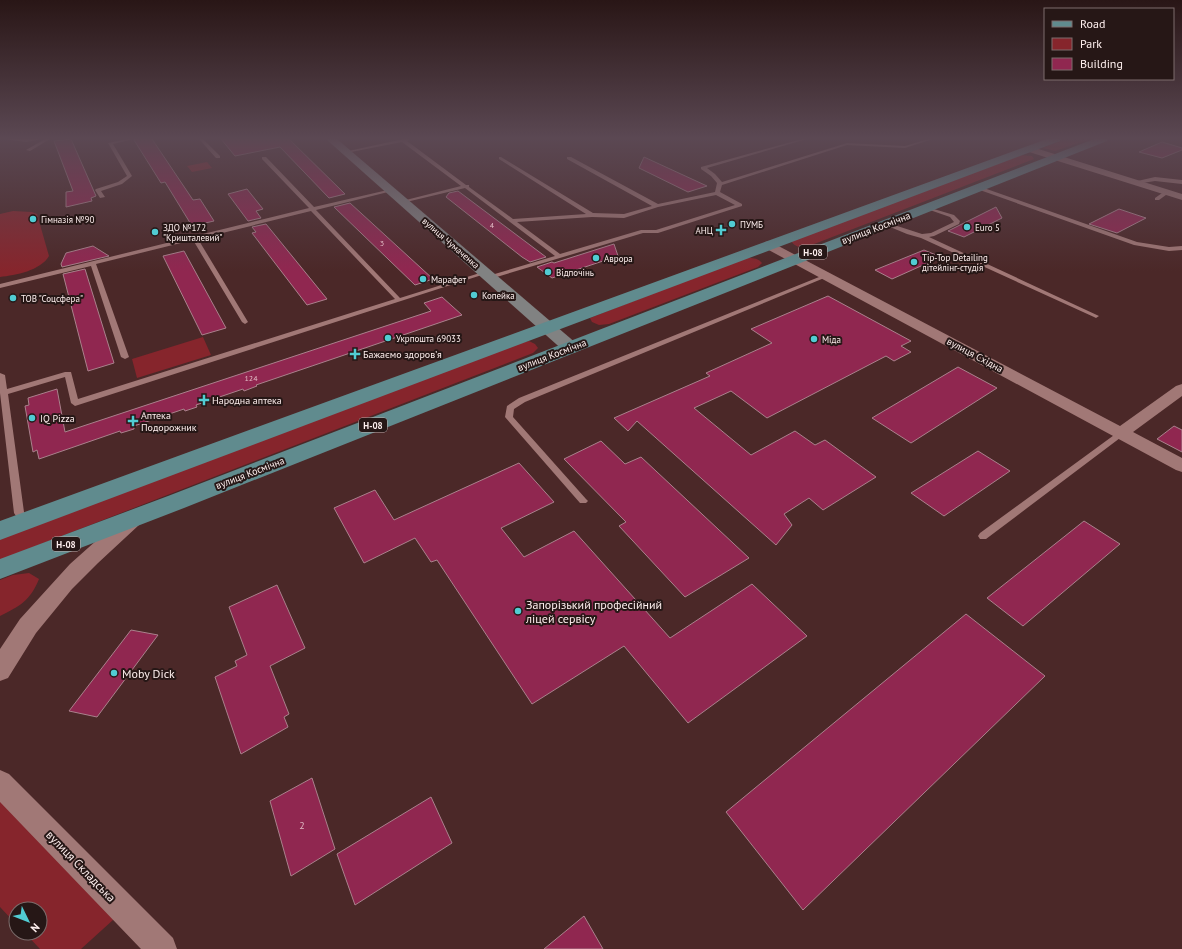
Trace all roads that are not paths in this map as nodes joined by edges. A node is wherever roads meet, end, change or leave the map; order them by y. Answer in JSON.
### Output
{"nodes":[{"id":1,"x":119,"y":183,"type":"edge"},
{"id":2,"x":288,"y":183,"type":"edge"},
{"id":3,"x":382,"y":183,"type":"edge"},
{"id":4,"x":463,"y":183,"type":"edge"},
{"id":5,"x":541,"y":183,"type":"edge"},
{"id":6,"x":615,"y":183,"type":"edge"},
{"id":7,"x":936,"y":183,"type":"edge"},
{"id":8,"x":991,"y":183,"type":"edge"},
{"id":9,"x":1140,"y":183,"type":"edge"},
{"id":10,"x":720,"y":184,"type":"edge"},
{"id":11,"x":467,"y":186,"type":"junction"},
{"id":12,"x":979,"y":188,"type":"junction"},
{"id":13,"x":390,"y":190,"type":"junction"},
{"id":14,"x":1166,"y":192,"type":"junction"},
{"id":15,"x":717,"y":193,"type":"junction"},
{"id":16,"x":102,"y":197,"type":"dead end"},
{"id":17,"x":1182,"y":197,"type":"edge"},
{"id":18,"x":1157,"y":199,"type":"dead end"},
{"id":19,"x":404,"y":202,"type":"junction"},
{"id":20,"x":657,"y":206,"type":"junction"},
{"id":21,"x":929,"y":208,"type":"junction"},
{"id":22,"x":313,"y":209,"type":"junction"},
{"id":23,"x":592,"y":215,"type":"junction"},
{"id":24,"x":512,"y":221,"type":"junction"},
{"id":25,"x":886,"y":224,"type":"junction"},
{"id":26,"x":922,"y":236,"type":"junction"},
{"id":27,"x":195,"y":238,"type":"junction"},
{"id":28,"x":769,"y":245,"type":"junction"},
{"id":29,"x":1182,"y":248,"type":"edge"},
{"id":30,"x":559,"y":256,"type":"junction"},
{"id":31,"x":796,"y":259,"type":"junction"},
{"id":32,"x":93,"y":263,"type":"junction"},
{"id":33,"x":488,"y":275,"type":"junction"},
{"id":34,"x":826,"y":276,"type":"junction"},
{"id":35,"x":0,"y":286,"type":"edge"},
{"id":36,"x":399,"y":300,"type":"junction"},
{"id":37,"x":1096,"y":316,"type":"dead end"},
{"id":38,"x":244,"y":322,"type":"dead end"},
{"id":39,"x":547,"y":327,"type":"junction"},
{"id":40,"x":571,"y":348,"type":"junction"},
{"id":41,"x":125,"y":357,"type":"dead end"},
{"id":42,"x":0,"y":375,"type":"edge"},
{"id":43,"x":1182,"y":390,"type":"edge"},
{"id":44,"x":4,"y":393,"type":"junction"},
{"id":45,"x":1121,"y":433,"type":"junction"},
{"id":46,"x":1182,"y":466,"type":"edge"},
{"id":47,"x":583,"y":501,"type":"dead end"},
{"id":48,"x":132,"y":520,"type":"junction"},
{"id":49,"x":25,"y":522,"type":"junction"},
{"id":50,"x":0,"y":531,"type":"edge"},
{"id":51,"x":984,"y":536,"type":"dead end"},
{"id":52,"x":0,"y":569,"type":"edge"},
{"id":53,"x":0,"y":670,"type":"edge"},
{"id":54,"x":0,"y":783,"type":"edge"},
{"id":55,"x":162,"y":949,"type":"edge"}],
"edges":[{"from":1,"to":16,"type":"lane"},
{"from":2,"to":22,"type":"lane"},
{"from":3,"to":13,"type":"street","name":"вулиця Чумаченка"},
{"from":4,"to":11,"type":"lane"},
{"from":5,"to":23,"type":"lane"},
{"from":6,"to":20,"type":"lane"},
{"from":7,"to":28,"type":"main road","number":"Н-08"},
{"from":8,"to":12,"type":"main road","name":"вулиця Космічна","number":"Н-08"},
{"from":9,"to":14,"type":"street"},
{"from":10,"to":15,"type":"lane"},
{"from":11,"to":19,"type":"lane"},
{"from":11,"to":24,"type":"lane"},
{"from":12,"to":21,"type":"main road","name":"вулиця Космічна","number":"Н-08"},
{"from":12,"to":29,"type":"lane"},
{"from":13,"to":19,"type":"street","name":"вулиця Чумаченка"},
{"from":13,"to":22,"type":"lane"},
{"from":14,"to":17,"type":"street"},
{"from":14,"to":18,"type":"lane"},
{"from":15,"to":20,"type":"lane"},
{"from":15,"to":30,"type":"lane"},
{"from":19,"to":33,"type":"street","name":"вулиця Чумаченка"},
{"from":20,"to":23,"type":"lane"},
{"from":21,"to":25,"type":"main road","name":"вулиця Космічна","number":"Н-08"},
{"from":21,"to":26,"type":"lane"},
{"from":22,"to":27,"type":"lane"},
{"from":22,"to":36,"type":"lane"},
{"from":23,"to":24,"type":"lane"},
{"from":24,"to":30,"type":"lane"},
{"from":25,"to":26,"type":"lane"},
{"from":25,"to":31,"type":"main road","name":"вулиця Космічна","number":"Н-08"},
{"from":26,"to":37,"type":"lane"},
{"from":27,"to":32,"type":"lane"},
{"from":27,"to":38,"type":"lane"},
{"from":28,"to":31,"type":"street","name":"вулиця Східна"},
{"from":28,"to":39,"type":"main road","number":"Н-08"},
{"from":30,"to":33,"type":"lane"},
{"from":31,"to":34,"type":"street","name":"вулиця Східна"},
{"from":31,"to":40,"type":"main road","name":"вулиця Космічна","number":"Н-08"},
{"from":32,"to":35,"type":"lane"},
{"from":32,"to":41,"type":"lane"},
{"from":33,"to":36,"type":"lane"},
{"from":33,"to":39,"type":"street","name":"вулиця Чумаченка"},
{"from":34,"to":45,"type":"street","name":"вулиця Східна"},
{"from":34,"to":47,"type":"lane"},
{"from":36,"to":44,"type":"lane"},
{"from":39,"to":40,"type":"street","name":"вулиця Чумаченка"},
{"from":39,"to":49,"type":"main road","number":"Н-08"},
{"from":40,"to":48,"type":"main road","name":"вулиця Космічна","number":"Н-08"},
{"from":42,"to":44,"type":"lane"},
{"from":43,"to":45,"type":"street"},
{"from":44,"to":49,"type":"lane"},
{"from":45,"to":46,"type":"street","name":"вулиця Східна"},
{"from":45,"to":51,"type":"lane"},
{"from":48,"to":52,"type":"main road","name":"вулиця Космічна","number":"Н-08"},
{"from":48,"to":53,"type":"street"},
{"from":49,"to":50,"type":"main road","number":"Н-08"},
{"from":54,"to":55,"type":"street","name":"вулиця Складська"}]}
